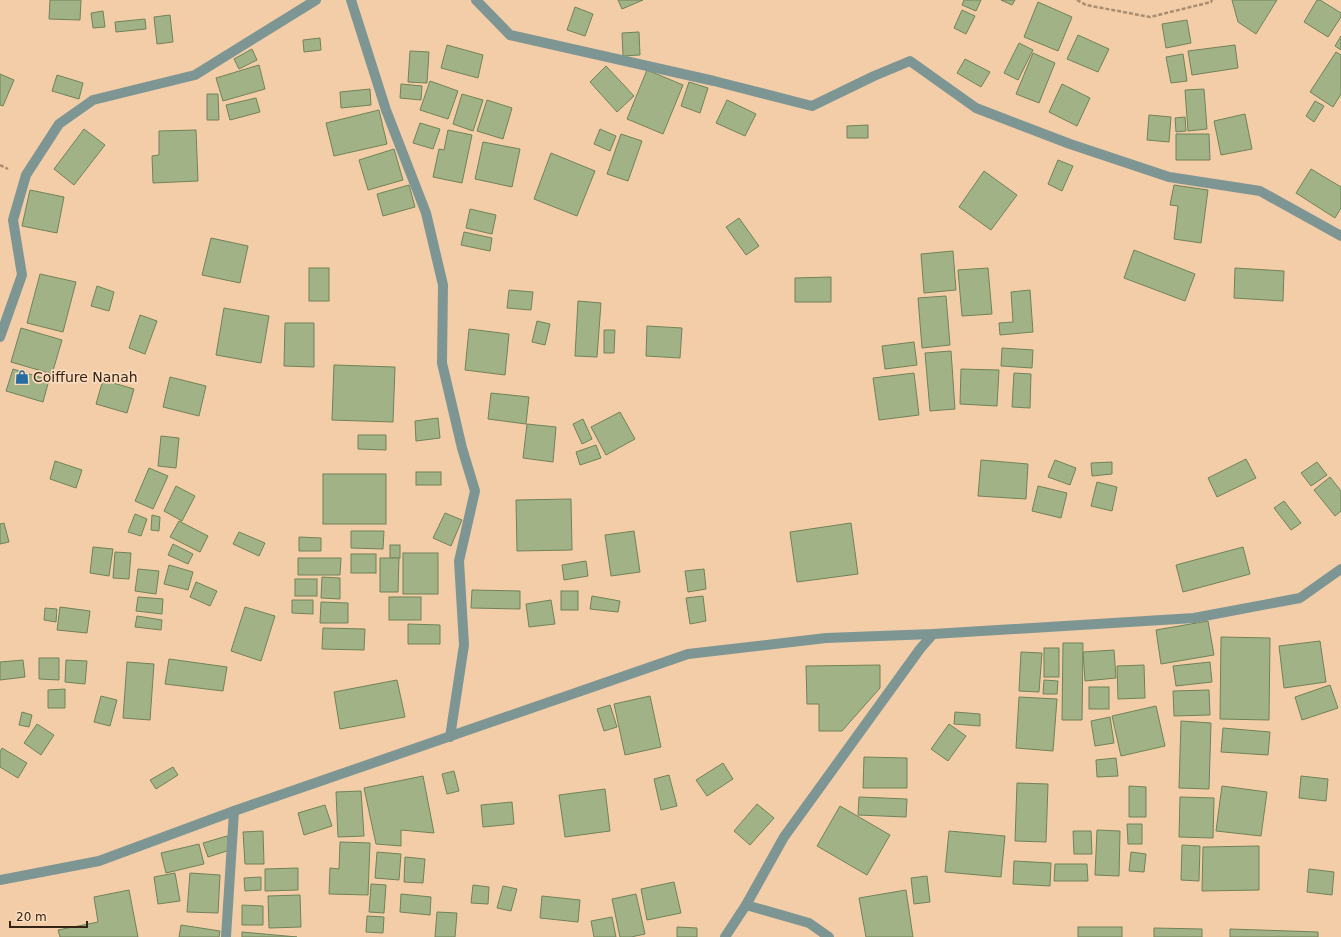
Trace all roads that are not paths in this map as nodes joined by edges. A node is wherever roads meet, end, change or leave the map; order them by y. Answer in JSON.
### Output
{"nodes":[{"id":1,"x":316,"y":0,"type":"edge"},
{"id":2,"x":352,"y":0,"type":"edge"},
{"id":3,"x":476,"y":0,"type":"edge"},
{"id":4,"x":1341,"y":236,"type":"edge"},
{"id":5,"x":0,"y":337,"type":"edge"},
{"id":6,"x":1341,"y":570,"type":"edge"},
{"id":7,"x":933,"y":634,"type":"junction"},
{"id":8,"x":450,"y":737,"type":"junction"},
{"id":9,"x":234,"y":812,"type":"junction"},
{"id":10,"x":0,"y":880,"type":"edge"},
{"id":11,"x":746,"y":905,"type":"junction"},
{"id":12,"x":226,"y":937,"type":"edge"},
{"id":13,"x":725,"y":937,"type":"edge"},
{"id":14,"x":829,"y":937,"type":"edge"}],
"edges":[{"from":1,"to":5,"type":"street"},
{"from":2,"to":8,"type":"street"},
{"from":3,"to":4,"type":"street"},
{"from":6,"to":7,"type":"street"},
{"from":7,"to":8,"type":"street"},
{"from":7,"to":11,"type":"street"},
{"from":8,"to":9,"type":"street"},
{"from":9,"to":10,"type":"street"},
{"from":9,"to":12,"type":"street"},
{"from":11,"to":13,"type":"street"},
{"from":11,"to":14,"type":"street"}]}
